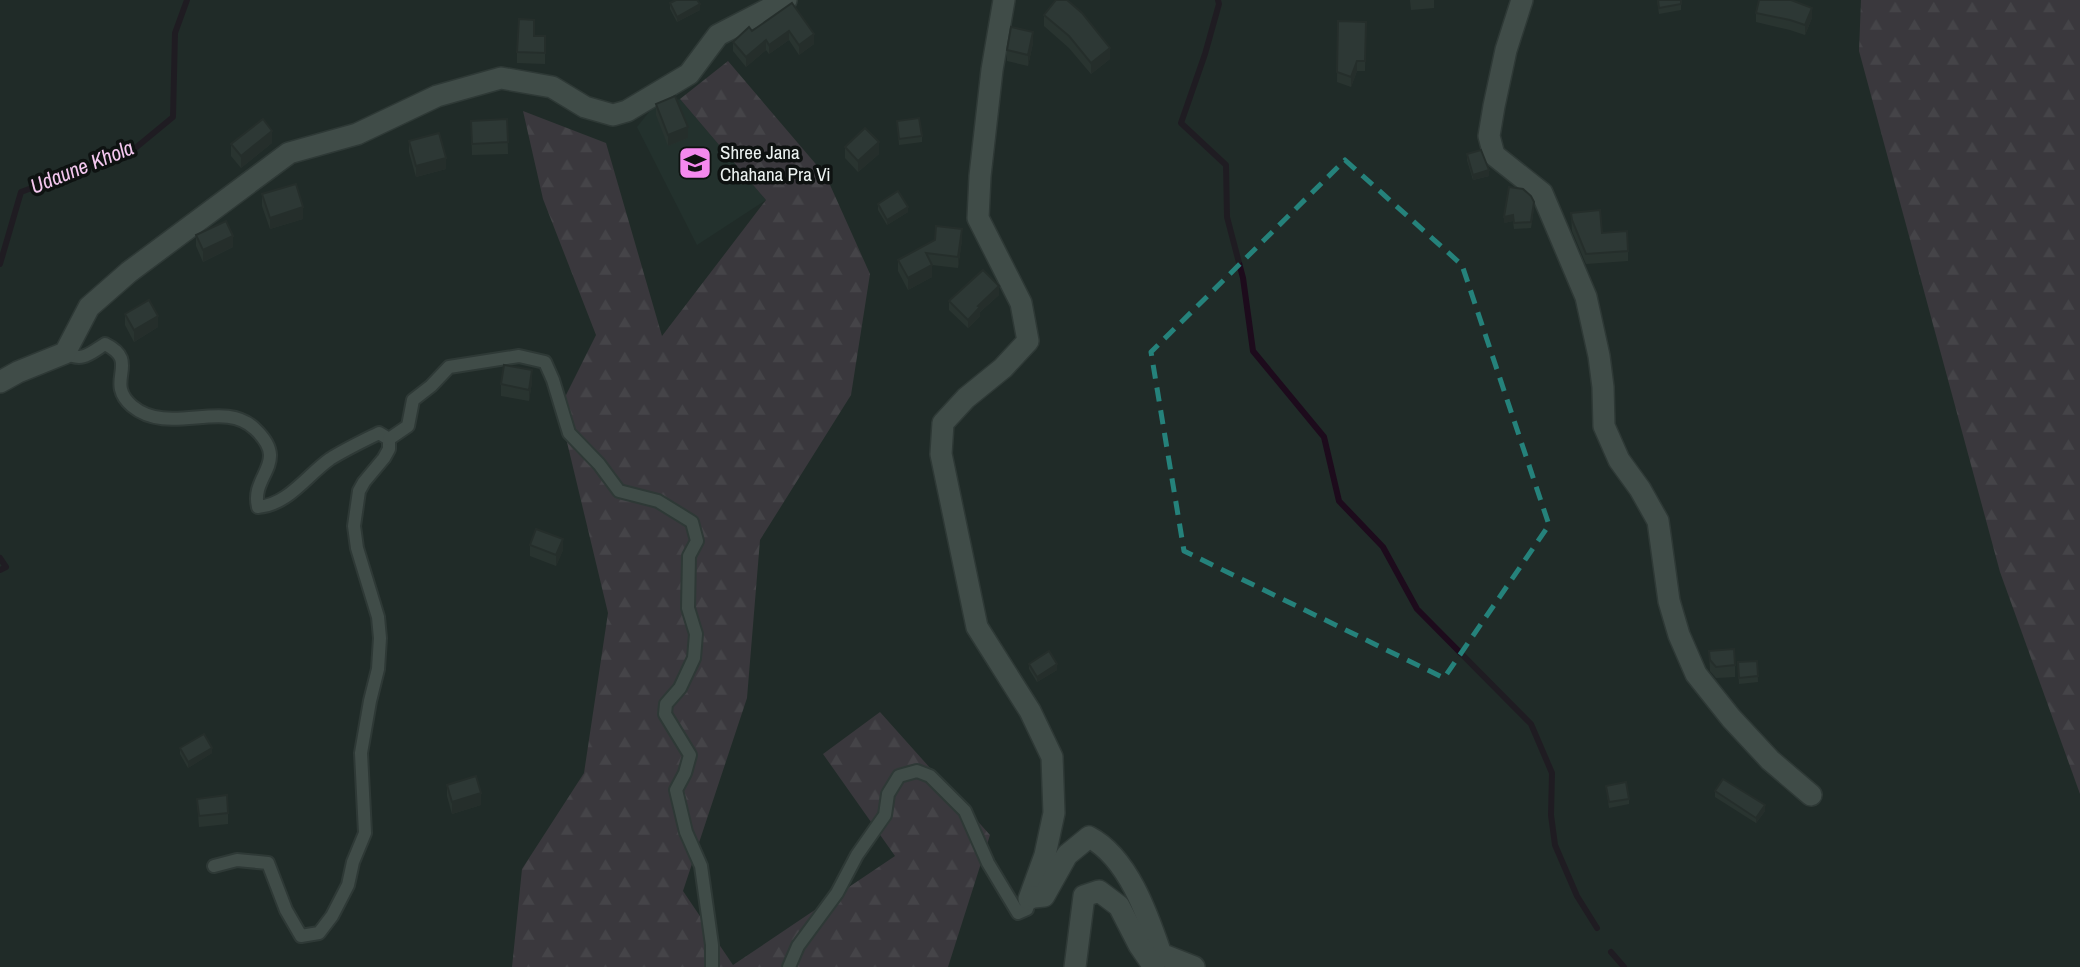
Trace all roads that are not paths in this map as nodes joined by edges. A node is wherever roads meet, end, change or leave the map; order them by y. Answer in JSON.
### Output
{"nodes":[{"id":1,"x":786,"y":0,"type":"edge"},
{"id":2,"x":1004,"y":0,"type":"edge"},
{"id":3,"x":1522,"y":0,"type":"edge"},
{"id":4,"x":65,"y":352,"type":"junction"},
{"id":5,"x":0,"y":382,"type":"edge"},
{"id":6,"x":389,"y":439,"type":"junction"},
{"id":7,"x":1811,"y":795,"type":"dead end"},
{"id":8,"x":214,"y":866,"type":"dead end"},
{"id":9,"x":1029,"y":899,"type":"junction"},
{"id":10,"x":712,"y":967,"type":"edge"},
{"id":11,"x":789,"y":967,"type":"edge"},
{"id":12,"x":1075,"y":967,"type":"edge"},
{"id":13,"x":1154,"y":967,"type":"edge"},
{"id":14,"x":1194,"y":967,"type":"edge"}],
"edges":[{"from":1,"to":4,"type":"street"},
{"from":2,"to":9,"type":"street"},
{"from":3,"to":7,"type":"street"},
{"from":4,"to":5,"type":"street"},
{"from":4,"to":6,"type":"lane"},
{"from":6,"to":8,"type":"lane"},
{"from":6,"to":10,"type":"lane"},
{"from":9,"to":11,"type":"lane"},
{"from":9,"to":14,"type":"street"},
{"from":12,"to":13,"type":"street"}]}
